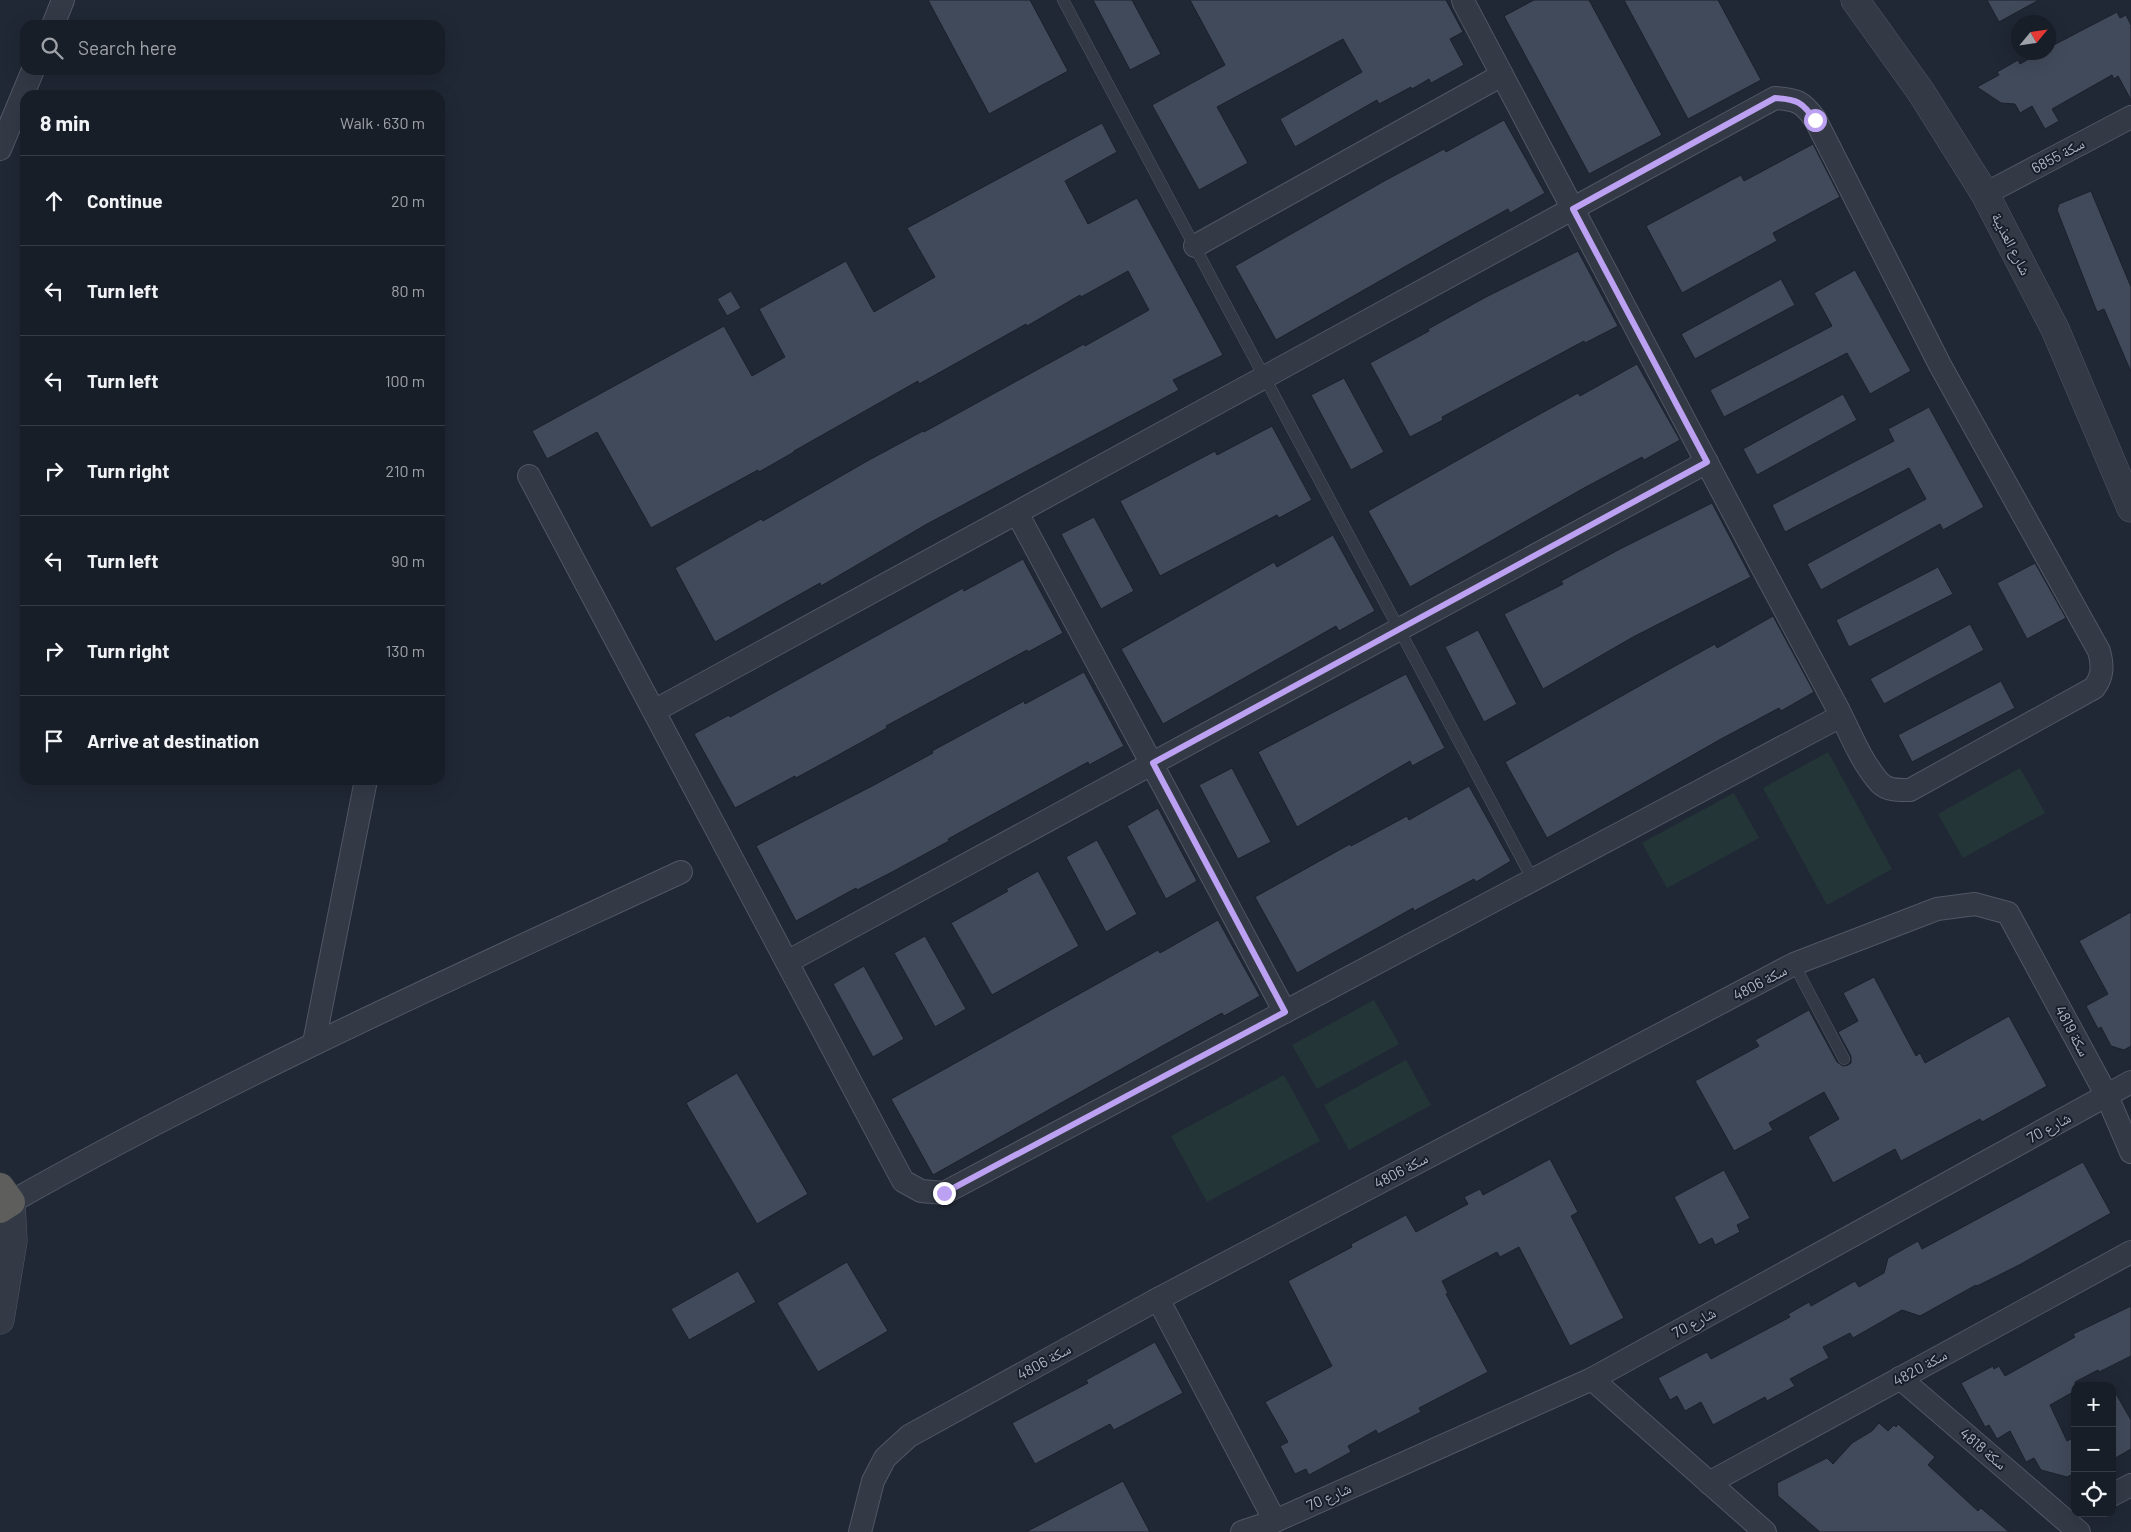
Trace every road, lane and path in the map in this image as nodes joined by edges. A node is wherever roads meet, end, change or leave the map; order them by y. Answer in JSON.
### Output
{"nodes":[{"id":1,"x":63,"y":0,"type":"edge"},
{"id":2,"x":1063,"y":0,"type":"edge"},
{"id":3,"x":1462,"y":0,"type":"edge"},
{"id":4,"x":1855,"y":0,"type":"edge"},
{"id":5,"x":55,"y":20,"type":"edge"},
{"id":6,"x":32,"y":75,"type":"edge"},
{"id":7,"x":1502,"y":75,"type":"junction"},
{"id":8,"x":25,"y":90,"type":"edge"},
{"id":9,"x":20,"y":103,"type":"edge"},
{"id":10,"x":2131,"y":117,"type":"edge"},
{"id":11,"x":0,"y":149,"type":"edge"},
{"id":12,"x":1985,"y":194,"type":"junction"},
{"id":13,"x":1573,"y":209,"type":"junction"},
{"id":14,"x":1195,"y":246,"type":"junction"},
{"id":15,"x":1265,"y":378,"type":"junction"},
{"id":16,"x":1707,"y":462,"type":"junction"},
{"id":17,"x":529,"y":476,"type":"dead end"},
{"id":18,"x":2131,"y":508,"type":"edge"},
{"id":19,"x":1017,"y":513,"type":"junction"},
{"id":20,"x":1399,"y":630,"type":"junction"},
{"id":21,"x":654,"y":712,"type":"junction"},
{"id":22,"x":1841,"y":716,"type":"junction"},
{"id":23,"x":1153,"y":763,"type":"junction"},
{"id":24,"x":365,"y":785,"type":"edge"},
{"id":25,"x":681,"y":872,"type":"dead end"},
{"id":26,"x":1533,"y":880,"type":"junction"},
{"id":27,"x":2008,"y":913,"type":"joint"},
{"id":28,"x":787,"y":962,"type":"junction"},
{"id":29,"x":1794,"y":964,"type":"junction"},
{"id":30,"x":1285,"y":1012,"type":"junction"},
{"id":31,"x":314,"y":1043,"type":"junction"},
{"id":32,"x":1844,"y":1059,"type":"dead end"},
{"id":33,"x":2131,"y":1082,"type":"edge"},
{"id":34,"x":2107,"y":1096,"type":"junction"},
{"id":35,"x":2131,"y":1152,"type":"edge"},
{"id":36,"x":4,"y":1199,"type":"edge"},
{"id":37,"x":2131,"y":1252,"type":"edge"},
{"id":38,"x":1158,"y":1299,"type":"junction"},
{"id":39,"x":0,"y":1320,"type":"edge"},
{"id":40,"x":1900,"y":1378,"type":"junction"},
{"id":41,"x":1592,"y":1379,"type":"junction"},
{"id":42,"x":1709,"y":1483,"type":"junction"},
{"id":43,"x":2131,"y":1485,"type":"edge"},
{"id":44,"x":2116,"y":1493,"type":"edge"},
{"id":45,"x":1275,"y":1521,"type":"junction"},
{"id":46,"x":2075,"y":1522,"type":"edge"},
{"id":47,"x":860,"y":1532,"type":"edge"},
{"id":48,"x":1242,"y":1532,"type":"edge"},
{"id":49,"x":1765,"y":1532,"type":"edge"}],
"edges":[{"from":1,"to":5,"type":"street"},
{"from":2,"to":14,"type":"lane"},
{"from":3,"to":7,"type":"street"},
{"from":4,"to":12,"type":"street","name":"شارع العذيبة"},
{"from":6,"to":8,"type":"street"},
{"from":7,"to":13,"type":"street"},
{"from":7,"to":14,"type":"street"},
{"from":9,"to":11,"type":"street"},
{"from":10,"to":12,"type":"street","name":"سكة 6855"},
{"from":12,"to":18,"type":"street","name":"شارع العذيبة"},
{"from":13,"to":15,"type":"street"},
{"from":13,"to":16,"type":"street"},
{"from":13,"to":22,"type":"street"},
{"from":14,"to":15,"type":"lane"},
{"from":15,"to":19,"type":"street"},
{"from":15,"to":20,"type":"lane"},
{"from":16,"to":20,"type":"street"},
{"from":16,"to":22,"type":"street"},
{"from":17,"to":21,"type":"street"},
{"from":19,"to":21,"type":"street"},
{"from":19,"to":23,"type":"street"},
{"from":20,"to":23,"type":"street"},
{"from":20,"to":26,"type":"lane"},
{"from":21,"to":28,"type":"street"},
{"from":22,"to":26,"type":"street"},
{"from":23,"to":28,"type":"street"},
{"from":23,"to":30,"type":"street"},
{"from":24,"to":31,"type":"street"},
{"from":25,"to":31,"type":"street"},
{"from":26,"to":30,"type":"street"},
{"from":27,"to":29,"type":"street","name":"سكة 4806"},
{"from":27,"to":34,"type":"street","name":"سكة 4819"},
{"from":28,"to":30,"type":"street"},
{"from":29,"to":32,"type":"lane"},
{"from":29,"to":38,"type":"street","name":"سكة 4806"},
{"from":31,"to":36,"type":"street"},
{"from":33,"to":34,"type":"street","name":"شارع 70"},
{"from":34,"to":35,"type":"street","name":"سكة 4819"},
{"from":34,"to":41,"type":"street","name":"شارع 70"},
{"from":36,"to":39,"type":"street"},
{"from":37,"to":40,"type":"street","name":"سكة 4820"},
{"from":38,"to":45,"type":"street"},
{"from":38,"to":47,"type":"street","name":"سكة 4806"},
{"from":40,"to":42,"type":"street","name":"سكة 4820"},
{"from":40,"to":46,"type":"street","name":"سكة 4818"},
{"from":41,"to":42,"type":"street"},
{"from":41,"to":45,"type":"street","name":"شارع 70"},
{"from":42,"to":49,"type":"street"},
{"from":43,"to":44,"type":"street"},
{"from":45,"to":48,"type":"street","name":"شارع 70"}]}
